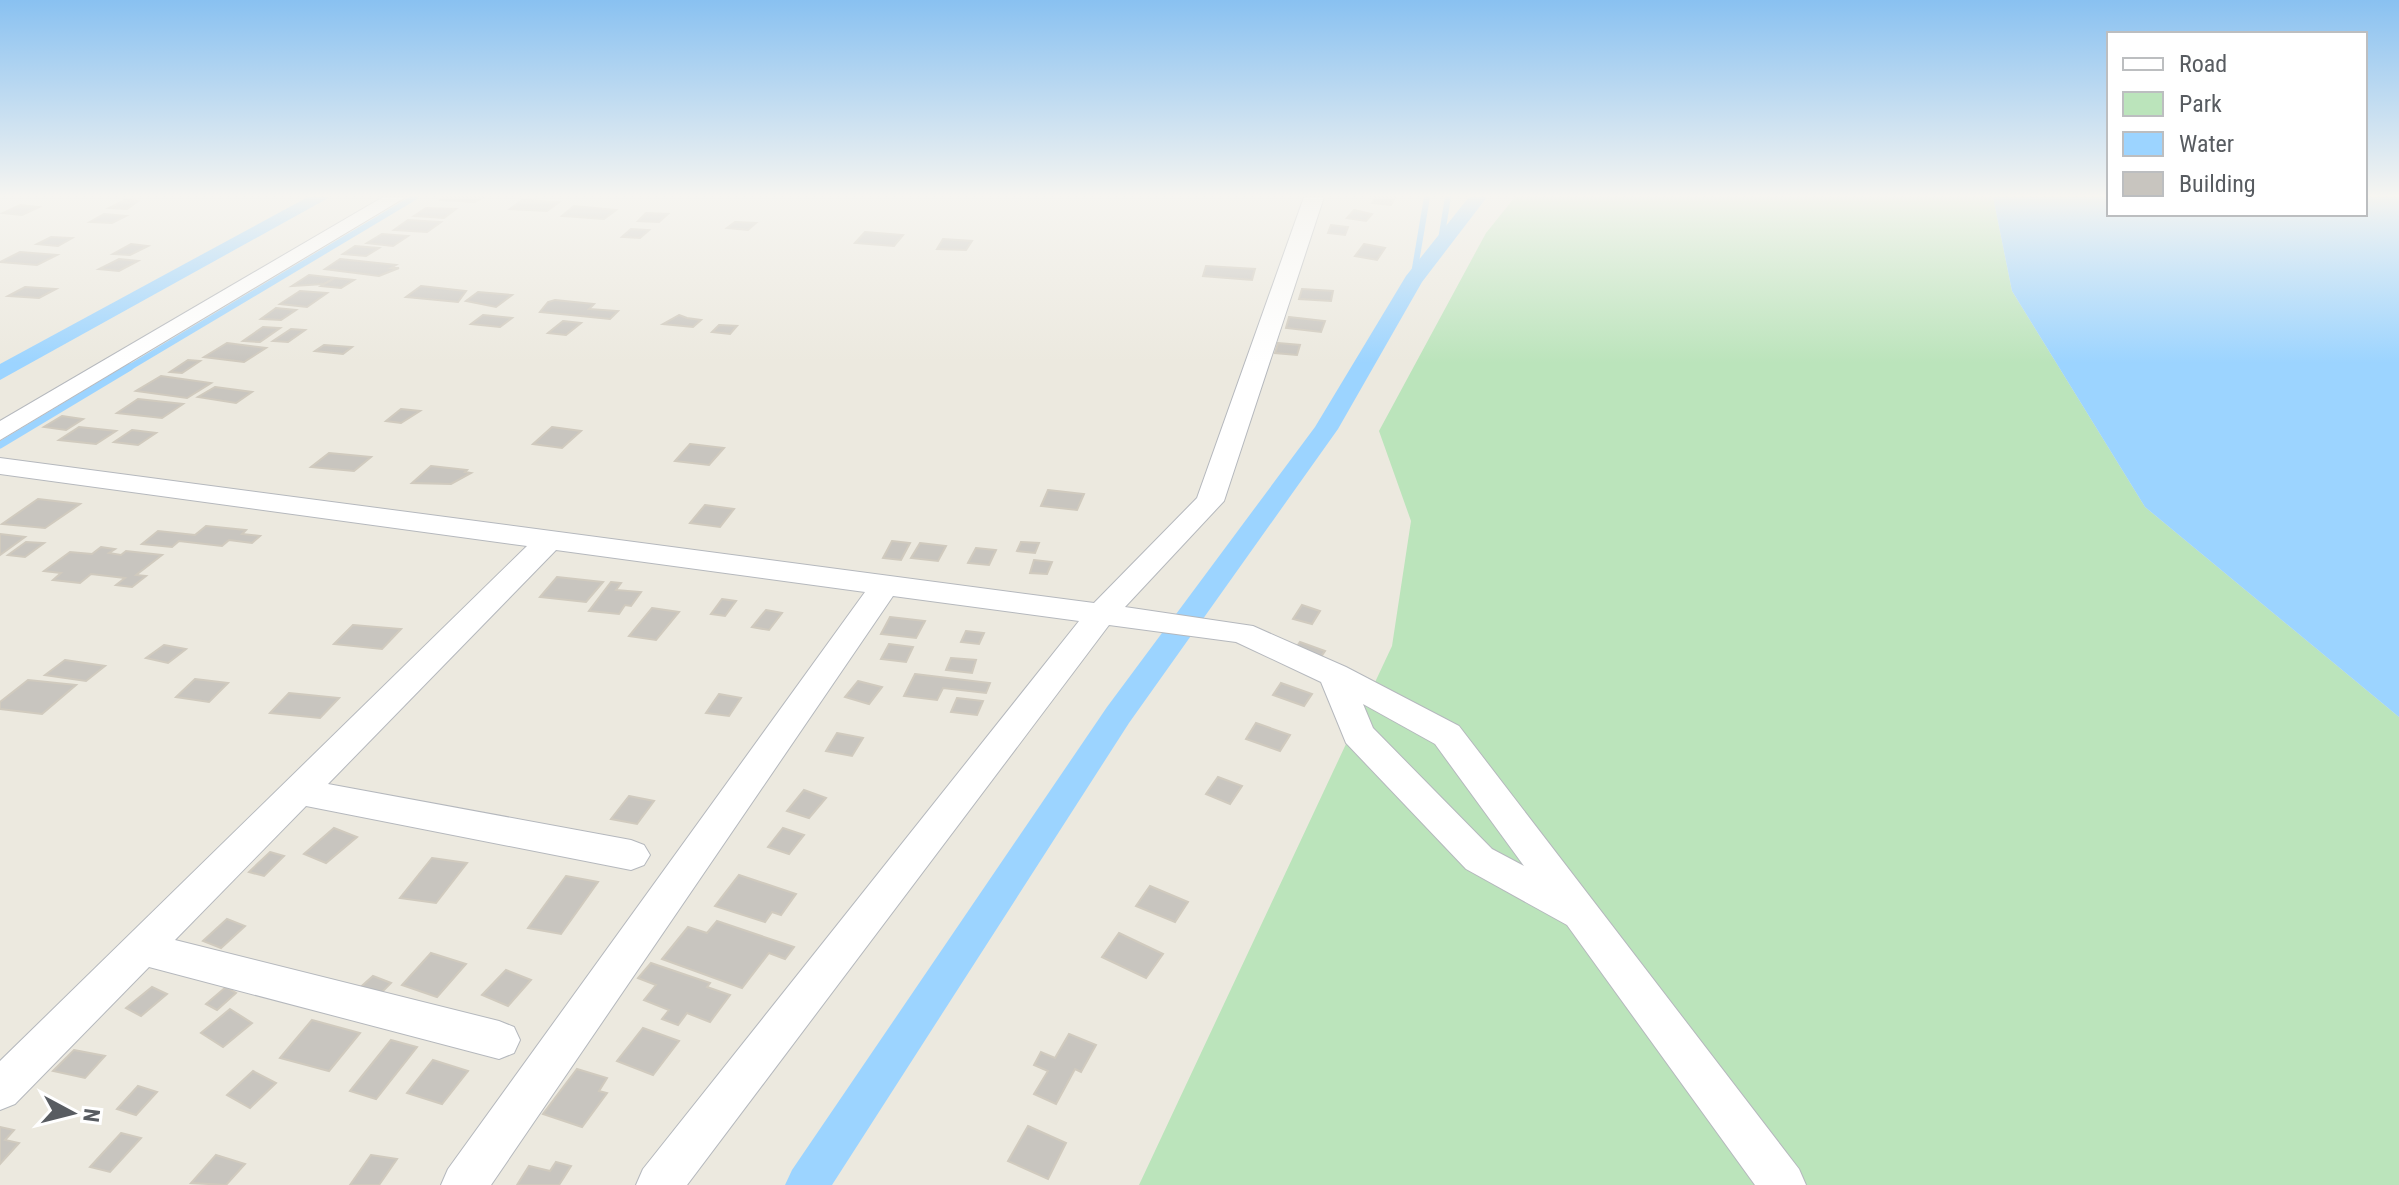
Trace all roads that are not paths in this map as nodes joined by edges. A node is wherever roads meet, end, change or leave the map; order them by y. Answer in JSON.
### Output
{"nodes":[{"id":1,"x":303,"y":252,"type":"edge"},
{"id":2,"x":1295,"y":252,"type":"edge"},
{"id":3,"x":0,"y":432,"type":"edge"},
{"id":4,"x":0,"y":466,"type":"edge"},
{"id":5,"x":550,"y":539,"type":"junction"},
{"id":6,"x":886,"y":584,"type":"junction"},
{"id":7,"x":1114,"y":615,"type":"junction"},
{"id":8,"x":1335,"y":675,"type":"junction"},
{"id":9,"x":297,"y":791,"type":"junction"},
{"id":10,"x":631,"y":855,"type":"dead end"},
{"id":11,"x":1585,"y":918,"type":"junction"},
{"id":12,"x":141,"y":948,"type":"junction"},
{"id":13,"x":499,"y":1040,"type":"dead end"},
{"id":14,"x":0,"y":1090,"type":"edge"},
{"id":15,"x":464,"y":1185,"type":"edge"},
{"id":16,"x":659,"y":1185,"type":"edge"},
{"id":17,"x":1783,"y":1185,"type":"edge"}],
"edges":[{"from":1,"to":3,"type":"street"},
{"from":2,"to":7,"type":"street"},
{"from":4,"to":5,"type":"street"},
{"from":5,"to":6,"type":"street"},
{"from":5,"to":9,"type":"street"},
{"from":6,"to":7,"type":"street"},
{"from":6,"to":15,"type":"street"},
{"from":7,"to":8,"type":"street"},
{"from":7,"to":16,"type":"street"},
{"from":8,"to":11,"type":"street"},
{"from":8,"to":11,"type":"street"},
{"from":9,"to":10,"type":"street"},
{"from":9,"to":12,"type":"street"},
{"from":11,"to":17,"type":"street"},
{"from":12,"to":13,"type":"street"},
{"from":12,"to":14,"type":"street"}]}
